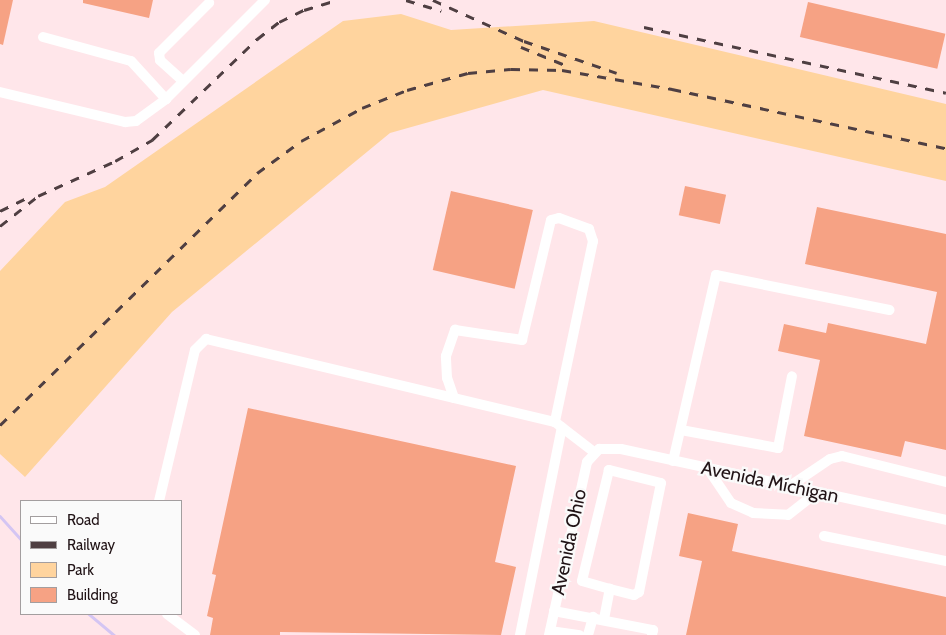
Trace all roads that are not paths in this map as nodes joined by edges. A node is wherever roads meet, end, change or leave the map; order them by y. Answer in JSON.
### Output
{"nodes":[{"id":1,"x":265,"y":0,"type":"edge"},
{"id":2,"x":209,"y":3,"type":"dead end"},
{"id":3,"x":43,"y":37,"type":"dead end"},
{"id":4,"x":183,"y":81,"type":"junction"},
{"id":5,"x":0,"y":92,"type":"edge"},
{"id":6,"x":166,"y":99,"type":"junction"},
{"id":7,"x":889,"y":310,"type":"dead end"},
{"id":8,"x":792,"y":376,"type":"dead end"},
{"id":9,"x":454,"y":398,"type":"junction"},
{"id":10,"x":558,"y":424,"type":"junction"},
{"id":11,"x":681,"y":430,"type":"junction"},
{"id":12,"x":594,"y":452,"type":"junction"},
{"id":13,"x":673,"y":461,"type":"junction"},
{"id":14,"x":708,"y":469,"type":"junction"},
{"id":15,"x":946,"y":482,"type":"edge"},
{"id":16,"x":790,"y":486,"type":"junction"},
{"id":17,"x":817,"y":492,"type":"junction"},
{"id":18,"x":159,"y":500,"type":"edge"},
{"id":19,"x":946,"y":520,"type":"edge"},
{"id":20,"x":824,"y":536,"type":"dead end"},
{"id":21,"x":946,"y":561,"type":"edge"},
{"id":22,"x":610,"y":589,"type":"junction"},
{"id":23,"x":554,"y":611,"type":"junction"},
{"id":24,"x":168,"y":615,"type":"edge"},
{"id":25,"x":599,"y":618,"type":"junction"},
{"id":26,"x":550,"y":633,"type":"edge"},
{"id":27,"x":575,"y":634,"type":"edge"},
{"id":28,"x":195,"y":635,"type":"edge"},
{"id":29,"x":520,"y":635,"type":"edge"},
{"id":30,"x":588,"y":635,"type":"edge"},
{"id":31,"x":652,"y":635,"type":"edge"}],
"edges":[{"from":1,"to":4,"type":"street"},
{"from":2,"to":4,"type":"street"},
{"from":3,"to":6,"type":"street"},
{"from":4,"to":6,"type":"street"},
{"from":5,"to":6,"type":"street"},
{"from":7,"to":11,"type":"street"},
{"from":8,"to":11,"type":"street"},
{"from":9,"to":10,"type":"street"},
{"from":9,"to":10,"type":"street"},
{"from":9,"to":18,"type":"street"},
{"from":10,"to":12,"type":"street"},
{"from":10,"to":29,"type":"street"},
{"from":11,"to":13,"type":"street"},
{"from":12,"to":13,"type":"street","name":"Avenida Míchigan"},
{"from":12,"to":23,"type":"street","name":"Avenida Ohio"},
{"from":13,"to":14,"type":"street","name":"Avenida Míchigan"},
{"from":14,"to":16,"type":"street","name":"Avenida Míchigan"},
{"from":14,"to":17,"type":"street"},
{"from":15,"to":16,"type":"street"},
{"from":16,"to":17,"type":"street","name":"Avenida Míchigan"},
{"from":17,"to":19,"type":"street","name":"Avenida Míchigan"},
{"from":20,"to":21,"type":"street"},
{"from":22,"to":22,"type":"street"},
{"from":22,"to":25,"type":"street"},
{"from":23,"to":25,"type":"street"},
{"from":23,"to":26,"type":"street","name":"Avenida Ohio"},
{"from":24,"to":28,"type":"street"},
{"from":25,"to":30,"type":"street"},
{"from":25,"to":31,"type":"street"},
{"from":26,"to":27,"type":"street"}]}
